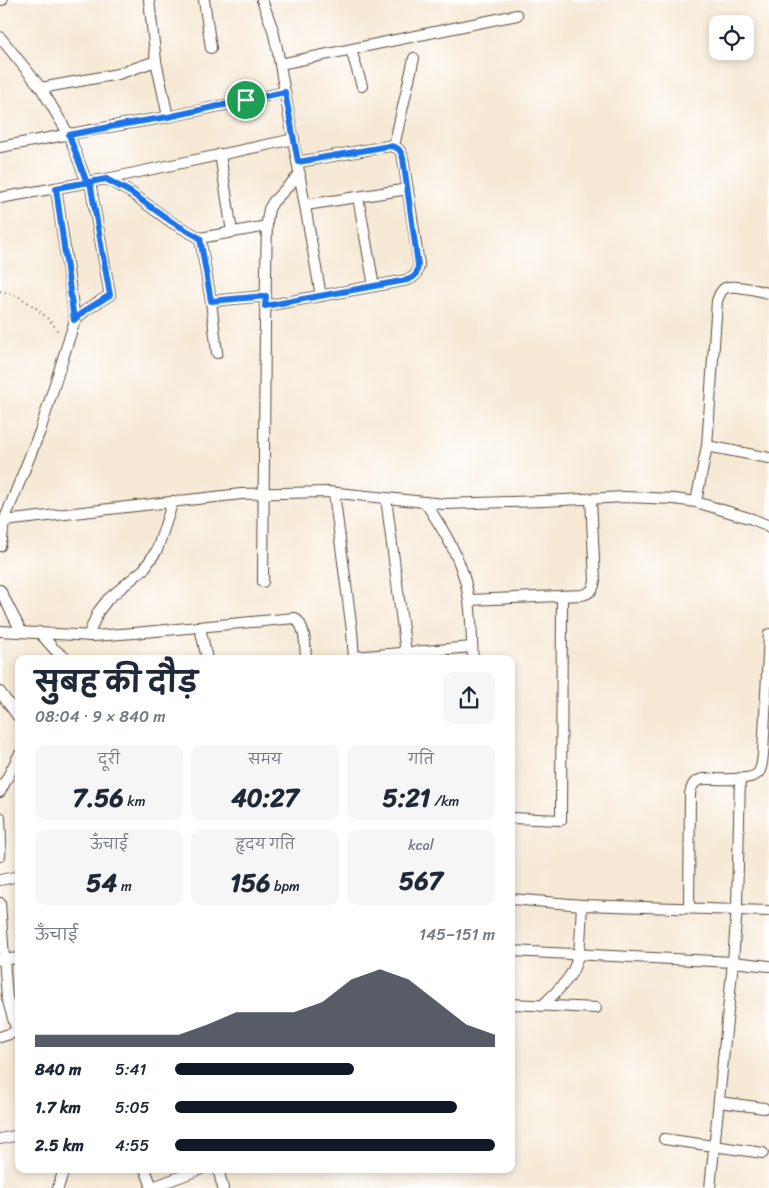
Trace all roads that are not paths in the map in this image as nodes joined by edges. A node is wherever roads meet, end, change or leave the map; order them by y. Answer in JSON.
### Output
{"nodes":[{"id":1,"x":149,"y":0,"type":"edge"},
{"id":2,"x":204,"y":0,"type":"edge"},
{"id":3,"x":262,"y":0,"type":"edge"},
{"id":4,"x":517,"y":15,"type":"dead end"},
{"id":5,"x":0,"y":37,"type":"edge"},
{"id":6,"x":211,"y":48,"type":"dead end"},
{"id":7,"x":351,"y":50,"type":"junction"},
{"id":8,"x":414,"y":58,"type":"dead end"},
{"id":9,"x":156,"y":61,"type":"junction"},
{"id":10,"x":280,"y":64,"type":"junction"},
{"id":11,"x":362,"y":86,"type":"dead end"},
{"id":12,"x":41,"y":88,"type":"junction"},
{"id":13,"x":285,"y":92,"type":"junction"},
{"id":14,"x":168,"y":117,"type":"junction"},
{"id":15,"x":69,"y":135,"type":"junction"},
{"id":16,"x":294,"y":139,"type":"junction"},
{"id":17,"x":394,"y":146,"type":"junction"},
{"id":18,"x":0,"y":147,"type":"edge"},
{"id":19,"x":220,"y":154,"type":"junction"},
{"id":20,"x":298,"y":162,"type":"junction"},
{"id":21,"x":300,"y":174,"type":"junction"},
{"id":22,"x":106,"y":179,"type":"junction"},
{"id":23,"x":88,"y":183,"type":"junction"},
{"id":24,"x":56,"y":188,"type":"junction"},
{"id":25,"x":408,"y":189,"type":"junction"},
{"id":26,"x":358,"y":197,"type":"junction"},
{"id":27,"x":0,"y":198,"type":"edge"},
{"id":28,"x":306,"y":205,"type":"junction"},
{"id":29,"x":267,"y":226,"type":"junction"},
{"id":30,"x":232,"y":232,"type":"junction"},
{"id":31,"x":200,"y":238,"type":"junction"},
{"id":32,"x":374,"y":286,"type":"junction"},
{"id":33,"x":769,"y":293,"type":"edge"},
{"id":34,"x":321,"y":296,"type":"junction"},
{"id":35,"x":211,"y":301,"type":"junction"},
{"id":36,"x":265,"y":301,"type":"junction"},
{"id":37,"x":74,"y":320,"type":"junction"},
{"id":38,"x":217,"y":352,"type":"dead end"},
{"id":39,"x":707,"y":446,"type":"junction"},
{"id":40,"x":769,"y":458,"type":"edge"},
{"id":41,"x":263,"y":493,"type":"junction"},
{"id":42,"x":334,"y":493,"type":"junction"},
{"id":43,"x":386,"y":498,"type":"junction"},
{"id":44,"x":591,"y":499,"type":"junction"},
{"id":45,"x":173,"y":501,"type":"junction"},
{"id":46,"x":426,"y":502,"type":"junction"},
{"id":47,"x":696,"y":502,"type":"junction"},
{"id":48,"x":0,"y":509,"type":"edge"},
{"id":49,"x":4,"y":521,"type":"junction"},
{"id":50,"x":769,"y":528,"type":"edge"},
{"id":51,"x":0,"y":546,"type":"edge"},
{"id":52,"x":263,"y":582,"type":"dead end"},
{"id":53,"x":0,"y":590,"type":"edge"},
{"id":54,"x":562,"y":596,"type":"junction"},
{"id":55,"x":469,"y":600,"type":"junction"},
{"id":56,"x":200,"y":627,"type":"junction"},
{"id":57,"x":0,"y":631,"type":"edge"},
{"id":58,"x":21,"y":632,"type":"junction"},
{"id":59,"x":39,"y":632,"type":"junction"},
{"id":60,"x":769,"y":634,"type":"edge"},
{"id":61,"x":88,"y":636,"type":"junction"},
{"id":62,"x":472,"y":647,"type":"junction"},
{"id":63,"x":406,"y":653,"type":"junction"},
{"id":64,"x":61,"y":655,"type":"edge"},
{"id":65,"x":206,"y":655,"type":"edge"},
{"id":66,"x":306,"y":655,"type":"edge"},
{"id":67,"x":354,"y":655,"type":"edge"},
{"id":68,"x":385,"y":655,"type":"edge"},
{"id":69,"x":473,"y":655,"type":"edge"},
{"id":70,"x":0,"y":692,"type":"edge"},
{"id":71,"x":15,"y":713,"type":"edge"},
{"id":72,"x":766,"y":756,"type":"edge"},
{"id":73,"x":15,"y":763,"type":"edge"},
{"id":74,"x":740,"y":778,"type":"junction"},
{"id":75,"x":0,"y":792,"type":"edge"},
{"id":76,"x":0,"y":817,"type":"edge"},
{"id":77,"x":515,"y":818,"type":"edge"},
{"id":78,"x":0,"y":856,"type":"edge"},
{"id":79,"x":15,"y":877,"type":"edge"},
{"id":80,"x":0,"y":880,"type":"edge"},
{"id":81,"x":515,"y":899,"type":"edge"},
{"id":82,"x":0,"y":903,"type":"edge"},
{"id":83,"x":582,"y":905,"type":"junction"},
{"id":84,"x":689,"y":908,"type":"junction"},
{"id":85,"x":737,"y":910,"type":"junction"},
{"id":86,"x":769,"y":911,"type":"edge"},
{"id":87,"x":515,"y":951,"type":"edge"},
{"id":88,"x":578,"y":954,"type":"junction"},
{"id":89,"x":15,"y":958,"type":"edge"},
{"id":90,"x":2,"y":960,"type":"edge"},
{"id":91,"x":733,"y":962,"type":"junction"},
{"id":92,"x":769,"y":966,"type":"edge"},
{"id":93,"x":515,"y":1004,"type":"edge"},
{"id":94,"x":542,"y":1006,"type":"junction"},
{"id":95,"x":596,"y":1008,"type":"dead end"},
{"id":96,"x":15,"y":1022,"type":"edge"},
{"id":97,"x":15,"y":1032,"type":"edge"},
{"id":98,"x":0,"y":1037,"type":"edge"},
{"id":99,"x":720,"y":1102,"type":"junction"},
{"id":100,"x":764,"y":1108,"type":"dead end"},
{"id":101,"x":15,"y":1136,"type":"edge"},
{"id":102,"x":0,"y":1139,"type":"edge"},
{"id":103,"x":664,"y":1139,"type":"dead end"},
{"id":104,"x":715,"y":1147,"type":"junction"},
{"id":105,"x":763,"y":1152,"type":"dead end"},
{"id":106,"x":63,"y":1173,"type":"edge"},
{"id":107,"x":148,"y":1173,"type":"edge"},
{"id":108,"x":192,"y":1173,"type":"edge"},
{"id":109,"x":219,"y":1173,"type":"edge"},
{"id":110,"x":157,"y":1187,"type":"edge"},
{"id":111,"x":58,"y":1188,"type":"edge"},
{"id":112,"x":223,"y":1188,"type":"edge"},
{"id":113,"x":710,"y":1188,"type":"edge"}],
"edges":[{"from":1,"to":9,"type":"street"},
{"from":2,"to":6,"type":"street"},
{"from":3,"to":10,"type":"street"},
{"from":4,"to":7,"type":"street"},
{"from":5,"to":12,"type":"street"},
{"from":7,"to":10,"type":"street"},
{"from":7,"to":11,"type":"street"},
{"from":8,"to":17,"type":"street"},
{"from":9,"to":12,"type":"street"},
{"from":9,"to":14,"type":"street"},
{"from":10,"to":13,"type":"street"},
{"from":12,"to":15,"type":"street"},
{"from":13,"to":14,"type":"street"},
{"from":13,"to":16,"type":"street"},
{"from":14,"to":15,"type":"street"},
{"from":15,"to":18,"type":"street"},
{"from":15,"to":23,"type":"street"},
{"from":16,"to":19,"type":"street"},
{"from":16,"to":20,"type":"street"},
{"from":17,"to":20,"type":"street"},
{"from":17,"to":25,"type":"street"},
{"from":19,"to":22,"type":"street"},
{"from":19,"to":30,"type":"street"},
{"from":20,"to":21,"type":"street"},
{"from":21,"to":28,"type":"street"},
{"from":21,"to":29,"type":"street"},
{"from":22,"to":23,"type":"street"},
{"from":22,"to":31,"type":"street"},
{"from":23,"to":24,"type":"street"},
{"from":23,"to":37,"type":"street"},
{"from":24,"to":27,"type":"street"},
{"from":24,"to":37,"type":"street"},
{"from":25,"to":26,"type":"street"},
{"from":25,"to":32,"type":"street"},
{"from":26,"to":28,"type":"street"},
{"from":26,"to":32,"type":"street"},
{"from":28,"to":34,"type":"street"},
{"from":29,"to":30,"type":"street"},
{"from":29,"to":36,"type":"street"},
{"from":30,"to":31,"type":"street"},
{"from":31,"to":35,"type":"street"},
{"from":32,"to":34,"type":"street"},
{"from":33,"to":39,"type":"street"},
{"from":34,"to":36,"type":"street"},
{"from":35,"to":36,"type":"street"},
{"from":35,"to":38,"type":"street"},
{"from":36,"to":41,"type":"street"},
{"from":37,"to":49,"type":"street"},
{"from":39,"to":40,"type":"street"},
{"from":39,"to":47,"type":"street"},
{"from":41,"to":42,"type":"street"},
{"from":41,"to":45,"type":"street"},
{"from":41,"to":52,"type":"street"},
{"from":42,"to":43,"type":"street"},
{"from":42,"to":67,"type":"street"},
{"from":43,"to":46,"type":"street"},
{"from":43,"to":63,"type":"street"},
{"from":44,"to":46,"type":"street"},
{"from":44,"to":47,"type":"street"},
{"from":44,"to":54,"type":"street"},
{"from":45,"to":49,"type":"street"},
{"from":45,"to":61,"type":"street"},
{"from":46,"to":55,"type":"street"},
{"from":47,"to":50,"type":"street"},
{"from":48,"to":49,"type":"street"},
{"from":49,"to":51,"type":"street"},
{"from":53,"to":58,"type":"street"},
{"from":54,"to":55,"type":"street"},
{"from":54,"to":77,"type":"street"},
{"from":55,"to":62,"type":"street"},
{"from":56,"to":61,"type":"street"},
{"from":56,"to":65,"type":"street"},
{"from":56,"to":66,"type":"street"},
{"from":57,"to":58,"type":"street"},
{"from":58,"to":59,"type":"street"},
{"from":59,"to":61,"type":"street"},
{"from":59,"to":64,"type":"street"},
{"from":60,"to":72,"type":"street"},
{"from":62,"to":63,"type":"street"},
{"from":62,"to":69,"type":"street"},
{"from":63,"to":68,"type":"street"},
{"from":70,"to":71,"type":"street"},
{"from":72,"to":74,"type":"street"},
{"from":73,"to":75,"type":"street"},
{"from":74,"to":84,"type":"street"},
{"from":74,"to":85,"type":"street"},
{"from":76,"to":78,"type":"street"},
{"from":79,"to":80,"type":"street"},
{"from":81,"to":83,"type":"street"},
{"from":82,"to":90,"type":"street"},
{"from":83,"to":84,"type":"street"},
{"from":83,"to":88,"type":"street"},
{"from":84,"to":85,"type":"street"},
{"from":85,"to":86,"type":"street"},
{"from":85,"to":91,"type":"street"},
{"from":87,"to":88,"type":"street"},
{"from":88,"to":91,"type":"street"},
{"from":88,"to":94,"type":"street"},
{"from":89,"to":90,"type":"street"},
{"from":90,"to":96,"type":"street"},
{"from":91,"to":92,"type":"street"},
{"from":91,"to":99,"type":"street"},
{"from":93,"to":94,"type":"street"},
{"from":94,"to":95,"type":"street"},
{"from":97,"to":98,"type":"street"},
{"from":99,"to":100,"type":"street"},
{"from":99,"to":104,"type":"street"},
{"from":101,"to":102,"type":"street"},
{"from":103,"to":104,"type":"street"},
{"from":104,"to":105,"type":"street"},
{"from":104,"to":113,"type":"street"},
{"from":106,"to":111,"type":"street"},
{"from":107,"to":110,"type":"street"},
{"from":108,"to":110,"type":"street"},
{"from":109,"to":112,"type":"street"}]}
